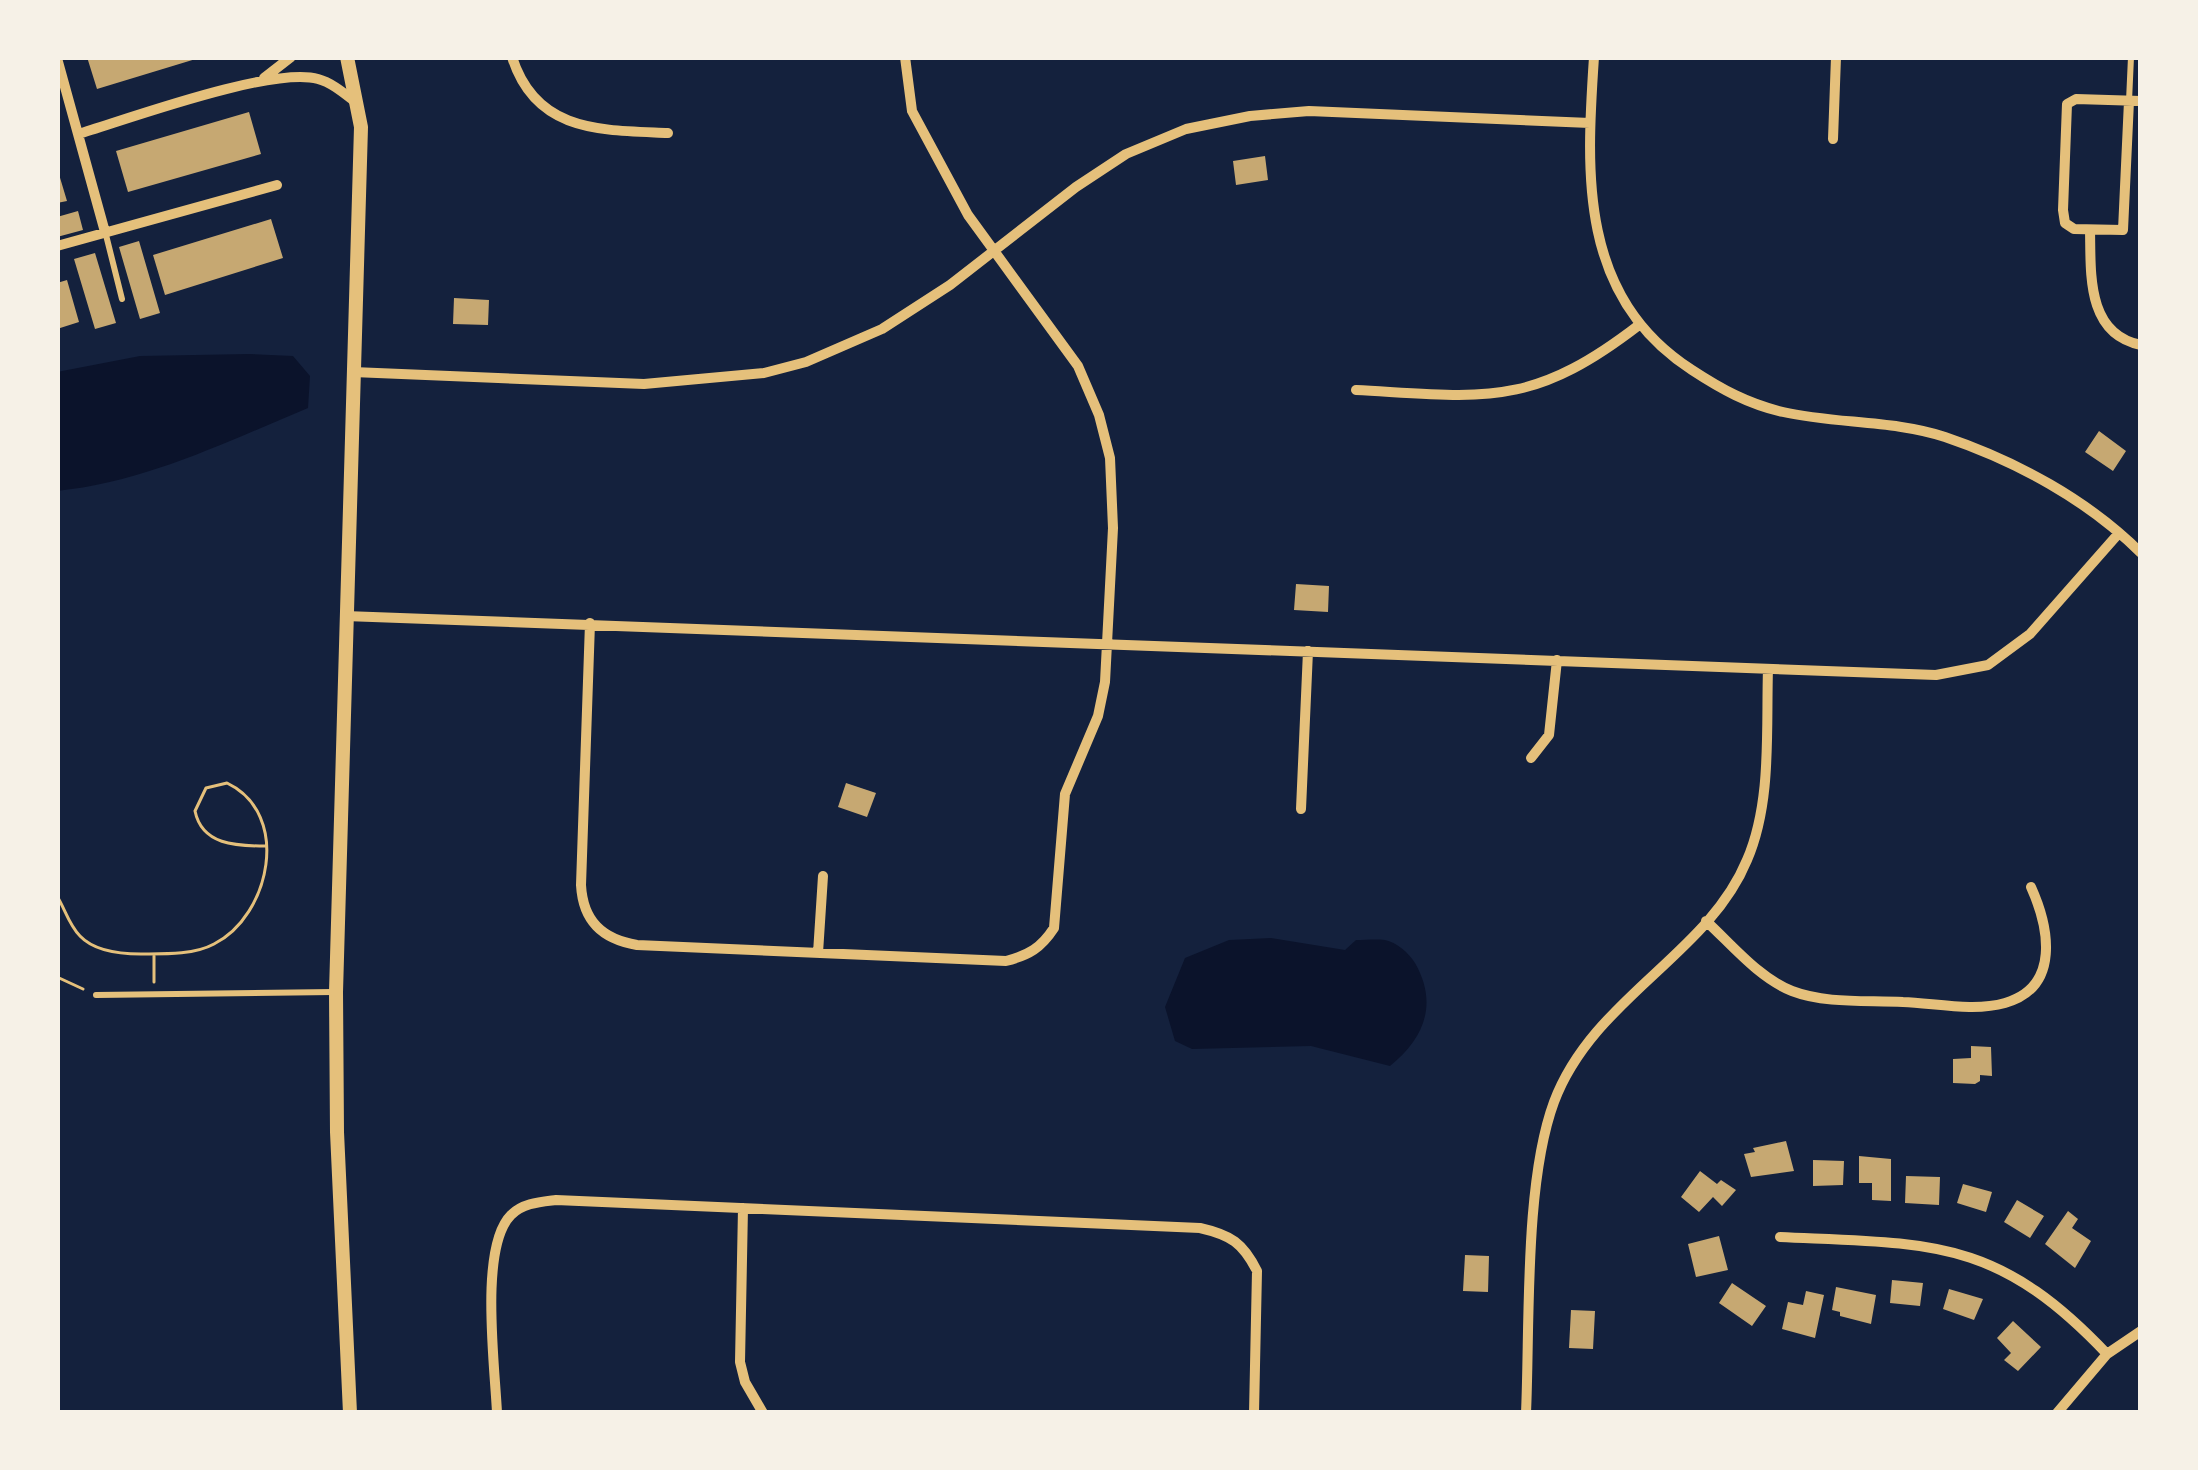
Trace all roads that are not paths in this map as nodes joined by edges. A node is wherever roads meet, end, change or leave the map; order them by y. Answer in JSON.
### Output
{"nodes":[{"id":1,"x":291,"y":57,"type":"edge"},
{"id":2,"x":347,"y":57,"type":"edge"},
{"id":3,"x":512,"y":57,"type":"edge"},
{"id":4,"x":905,"y":57,"type":"edge"},
{"id":5,"x":1594,"y":57,"type":"edge"},
{"id":6,"x":1836,"y":57,"type":"edge"},
{"id":7,"x":2131,"y":57,"type":"edge"},
{"id":8,"x":57,"y":58,"type":"edge"},
{"id":9,"x":262,"y":80,"type":"junction"},
{"id":10,"x":2135,"y":101,"type":"edge"},
{"id":11,"x":358,"y":104,"type":"junction"},
{"id":12,"x":1590,"y":123,"type":"junction"},
{"id":13,"x":668,"y":133,"type":"dead end"},
{"id":14,"x":77,"y":134,"type":"junction"},
{"id":15,"x":1833,"y":139,"type":"dead end"},
{"id":16,"x":277,"y":185,"type":"dead end"},
{"id":17,"x":2090,"y":230,"type":"junction"},
{"id":18,"x":105,"y":232,"type":"junction"},
{"id":19,"x":57,"y":246,"type":"edge"},
{"id":20,"x":994,"y":249,"type":"junction"},
{"id":21,"x":122,"y":298,"type":"dead end"},
{"id":22,"x":1639,"y":325,"type":"junction"},
{"id":23,"x":2141,"y":345,"type":"edge"},
{"id":24,"x":353,"y":372,"type":"junction"},
{"id":25,"x":1355,"y":390,"type":"dead end"},
{"id":26,"x":2119,"y":533,"type":"junction"},
{"id":27,"x":2141,"y":553,"type":"edge"},
{"id":28,"x":345,"y":616,"type":"junction"},
{"id":29,"x":590,"y":623,"type":"junction"},
{"id":30,"x":1107,"y":643,"type":"junction"},
{"id":31,"x":1308,"y":651,"type":"junction"},
{"id":32,"x":1557,"y":660,"type":"junction"},
{"id":33,"x":1768,"y":669,"type":"junction"},
{"id":34,"x":1531,"y":758,"type":"dead end"},
{"id":35,"x":1301,"y":809,"type":"dead end"},
{"id":36,"x":823,"y":876,"type":"dead end"},
{"id":37,"x":2031,"y":887,"type":"dead end"},
{"id":38,"x":1706,"y":921,"type":"junction"},
{"id":39,"x":818,"y":953,"type":"junction"},
{"id":40,"x":336,"y":992,"type":"junction"},
{"id":41,"x":96,"y":995,"type":"road end"},
{"id":42,"x":743,"y":1208,"type":"junction"},
{"id":43,"x":1780,"y":1237,"type":"dead end"},
{"id":44,"x":2141,"y":1330,"type":"edge"},
{"id":45,"x":2107,"y":1354,"type":"junction"},
{"id":46,"x":350,"y":1413,"type":"edge"},
{"id":47,"x":497,"y":1413,"type":"edge"},
{"id":48,"x":763,"y":1413,"type":"edge"},
{"id":49,"x":1255,"y":1413,"type":"edge"},
{"id":50,"x":1526,"y":1413,"type":"edge"},
{"id":51,"x":2057,"y":1413,"type":"edge"}],
"edges":[{"from":1,"to":9,"type":"street"},
{"from":2,"to":11,"type":"street"},
{"from":3,"to":13,"type":"street"},
{"from":4,"to":20,"type":"street"},
{"from":5,"to":12,"type":"street"},
{"from":6,"to":15,"type":"street"},
{"from":7,"to":10,"type":"lane"},
{"from":8,"to":14,"type":"street"},
{"from":9,"to":11,"type":"street"},
{"from":9,"to":14,"type":"street"},
{"from":10,"to":17,"type":"street"},
{"from":10,"to":17,"type":"street"},
{"from":11,"to":24,"type":"street"},
{"from":12,"to":20,"type":"street"},
{"from":12,"to":22,"type":"street"},
{"from":14,"to":18,"type":"street"},
{"from":16,"to":18,"type":"street"},
{"from":17,"to":23,"type":"street"},
{"from":18,"to":19,"type":"street"},
{"from":18,"to":21,"type":"lane"},
{"from":20,"to":24,"type":"street"},
{"from":20,"to":30,"type":"street"},
{"from":22,"to":25,"type":"street"},
{"from":22,"to":26,"type":"street"},
{"from":24,"to":28,"type":"street"},
{"from":26,"to":27,"type":"street"},
{"from":26,"to":33,"type":"street"},
{"from":28,"to":29,"type":"street"},
{"from":28,"to":40,"type":"street"},
{"from":29,"to":30,"type":"street"},
{"from":29,"to":39,"type":"street"},
{"from":30,"to":31,"type":"street"},
{"from":30,"to":39,"type":"street"},
{"from":31,"to":32,"type":"street"},
{"from":31,"to":35,"type":"street"},
{"from":32,"to":33,"type":"street"},
{"from":32,"to":34,"type":"street"},
{"from":33,"to":38,"type":"street"},
{"from":36,"to":39,"type":"street"},
{"from":37,"to":38,"type":"street"},
{"from":38,"to":50,"type":"street"},
{"from":40,"to":41,"type":"lane"},
{"from":40,"to":46,"type":"street"},
{"from":42,"to":47,"type":"street"},
{"from":42,"to":48,"type":"street"},
{"from":42,"to":49,"type":"street"},
{"from":43,"to":45,"type":"street"},
{"from":44,"to":45,"type":"street"},
{"from":45,"to":51,"type":"street"}]}
